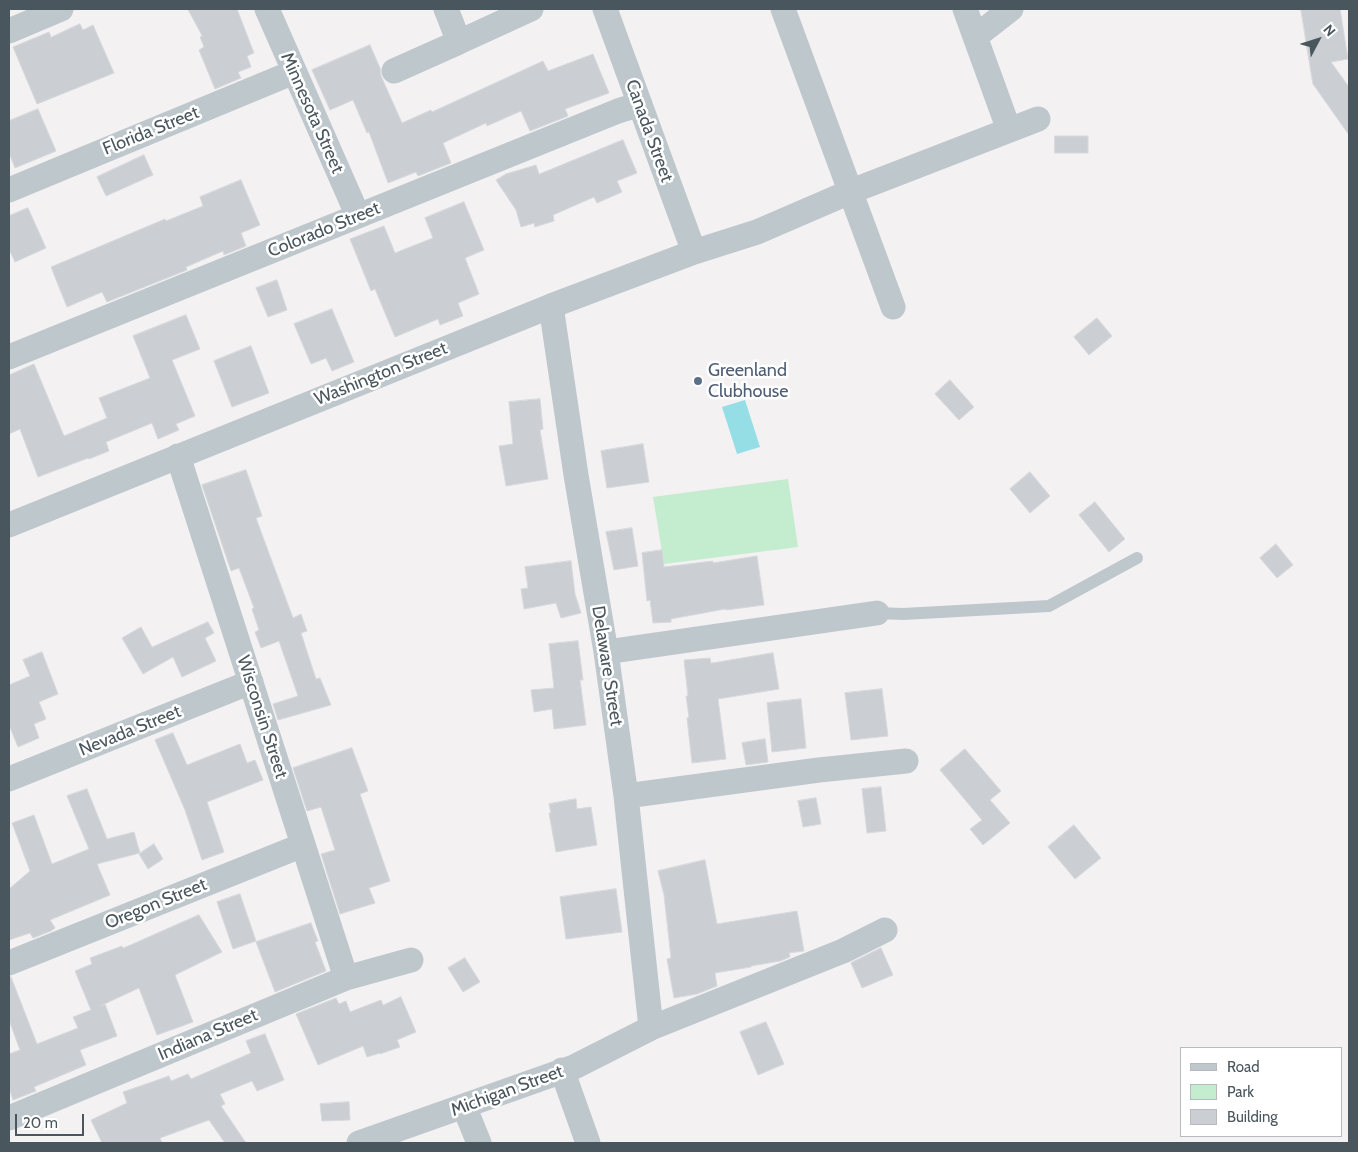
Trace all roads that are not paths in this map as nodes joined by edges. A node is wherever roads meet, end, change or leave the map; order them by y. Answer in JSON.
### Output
{"nodes":[{"id":1,"x":61,"y":9,"type":"edge"},
{"id":2,"x":267,"y":9,"type":"edge"},
{"id":3,"x":446,"y":9,"type":"edge"},
{"id":4,"x":531,"y":9,"type":"edge"},
{"id":5,"x":605,"y":9,"type":"edge"},
{"id":6,"x":783,"y":9,"type":"edge"},
{"id":7,"x":965,"y":9,"type":"edge"},
{"id":8,"x":1011,"y":9,"type":"edge"},
{"id":9,"x":9,"y":32,"type":"edge"},
{"id":10,"x":975,"y":37,"type":"junction"},
{"id":11,"x":460,"y":42,"type":"junction"},
{"id":12,"x":394,"y":70,"type":"dead end"},
{"id":13,"x":294,"y":72,"type":"junction"},
{"id":14,"x":640,"y":104,"type":"junction"},
{"id":15,"x":1038,"y":119,"type":"dead end"},
{"id":16,"x":1009,"y":130,"type":"junction"},
{"id":17,"x":9,"y":190,"type":"edge"},
{"id":18,"x":852,"y":191,"type":"junction"},
{"id":19,"x":358,"y":216,"type":"junction"},
{"id":20,"x":694,"y":252,"type":"junction"},
{"id":21,"x":551,"y":306,"type":"junction"},
{"id":22,"x":893,"y":307,"type":"dead end"},
{"id":23,"x":9,"y":357,"type":"edge"},
{"id":24,"x":178,"y":456,"type":"junction"},
{"id":25,"x":9,"y":525,"type":"edge"},
{"id":26,"x":1137,"y":558,"type":"dead end"},
{"id":27,"x":877,"y":613,"type":"joint"},
{"id":28,"x":606,"y":652,"type":"junction"},
{"id":29,"x":251,"y":682,"type":"junction"},
{"id":30,"x":906,"y":761,"type":"dead end"},
{"id":31,"x":9,"y":779,"type":"edge"},
{"id":32,"x":626,"y":796,"type":"junction"},
{"id":33,"x":303,"y":845,"type":"junction"},
{"id":34,"x":885,"y":930,"type":"dead end"},
{"id":35,"x":411,"y":960,"type":"dead end"},
{"id":36,"x":9,"y":963,"type":"edge"},
{"id":37,"x":346,"y":978,"type":"junction"},
{"id":38,"x":651,"y":1028,"type":"junction"},
{"id":39,"x":562,"y":1070,"type":"junction"},
{"id":40,"x":464,"y":1106,"type":"junction"},
{"id":41,"x":9,"y":1118,"type":"edge"},
{"id":42,"x":359,"y":1143,"type":"edge"},
{"id":43,"x":479,"y":1143,"type":"edge"},
{"id":44,"x":588,"y":1143,"type":"edge"}],
"edges":[{"from":1,"to":9,"type":"street"},
{"from":2,"to":13,"type":"street","name":"Minnesota Street"},
{"from":3,"to":11,"type":"street"},
{"from":4,"to":11,"type":"street"},
{"from":5,"to":14,"type":"street","name":"Canada Street"},
{"from":6,"to":18,"type":"street"},
{"from":7,"to":10,"type":"street"},
{"from":8,"to":10,"type":"street"},
{"from":10,"to":16,"type":"street"},
{"from":11,"to":12,"type":"street"},
{"from":13,"to":17,"type":"street","name":"Florida Street"},
{"from":13,"to":19,"type":"street","name":"Minnesota Street"},
{"from":14,"to":19,"type":"street","name":"Colorado Street"},
{"from":14,"to":20,"type":"street","name":"Canada Street"},
{"from":15,"to":16,"type":"street","name":"Washington Street"},
{"from":16,"to":18,"type":"street","name":"Washington Street"},
{"from":18,"to":20,"type":"street","name":"Washington Street"},
{"from":18,"to":22,"type":"street"},
{"from":19,"to":23,"type":"street","name":"Colorado Street"},
{"from":20,"to":21,"type":"street","name":"Washington Street"},
{"from":21,"to":24,"type":"street","name":"Washington Street"},
{"from":21,"to":28,"type":"street","name":"Delaware Street"},
{"from":24,"to":25,"type":"street","name":"Washington Street"},
{"from":24,"to":29,"type":"street","name":"Wisconsin Street"},
{"from":26,"to":27,"type":"lane"},
{"from":27,"to":28,"type":"street"},
{"from":28,"to":32,"type":"street","name":"Delaware Street"},
{"from":29,"to":31,"type":"street","name":"Nevada Street"},
{"from":29,"to":33,"type":"street","name":"Wisconsin Street"},
{"from":30,"to":32,"type":"street"},
{"from":32,"to":38,"type":"street","name":"Delaware Street"},
{"from":33,"to":36,"type":"street","name":"Oregon Street"},
{"from":33,"to":37,"type":"street","name":"Wisconsin Street"},
{"from":34,"to":38,"type":"street","name":"Michigan Street"},
{"from":35,"to":37,"type":"street","name":"Indiana Street"},
{"from":37,"to":41,"type":"street","name":"Indiana Street"},
{"from":38,"to":39,"type":"street","name":"Michigan Street"},
{"from":39,"to":40,"type":"street","name":"Michigan Street"},
{"from":39,"to":44,"type":"street"},
{"from":40,"to":42,"type":"street","name":"Michigan Street"},
{"from":40,"to":43,"type":"street"}]}
